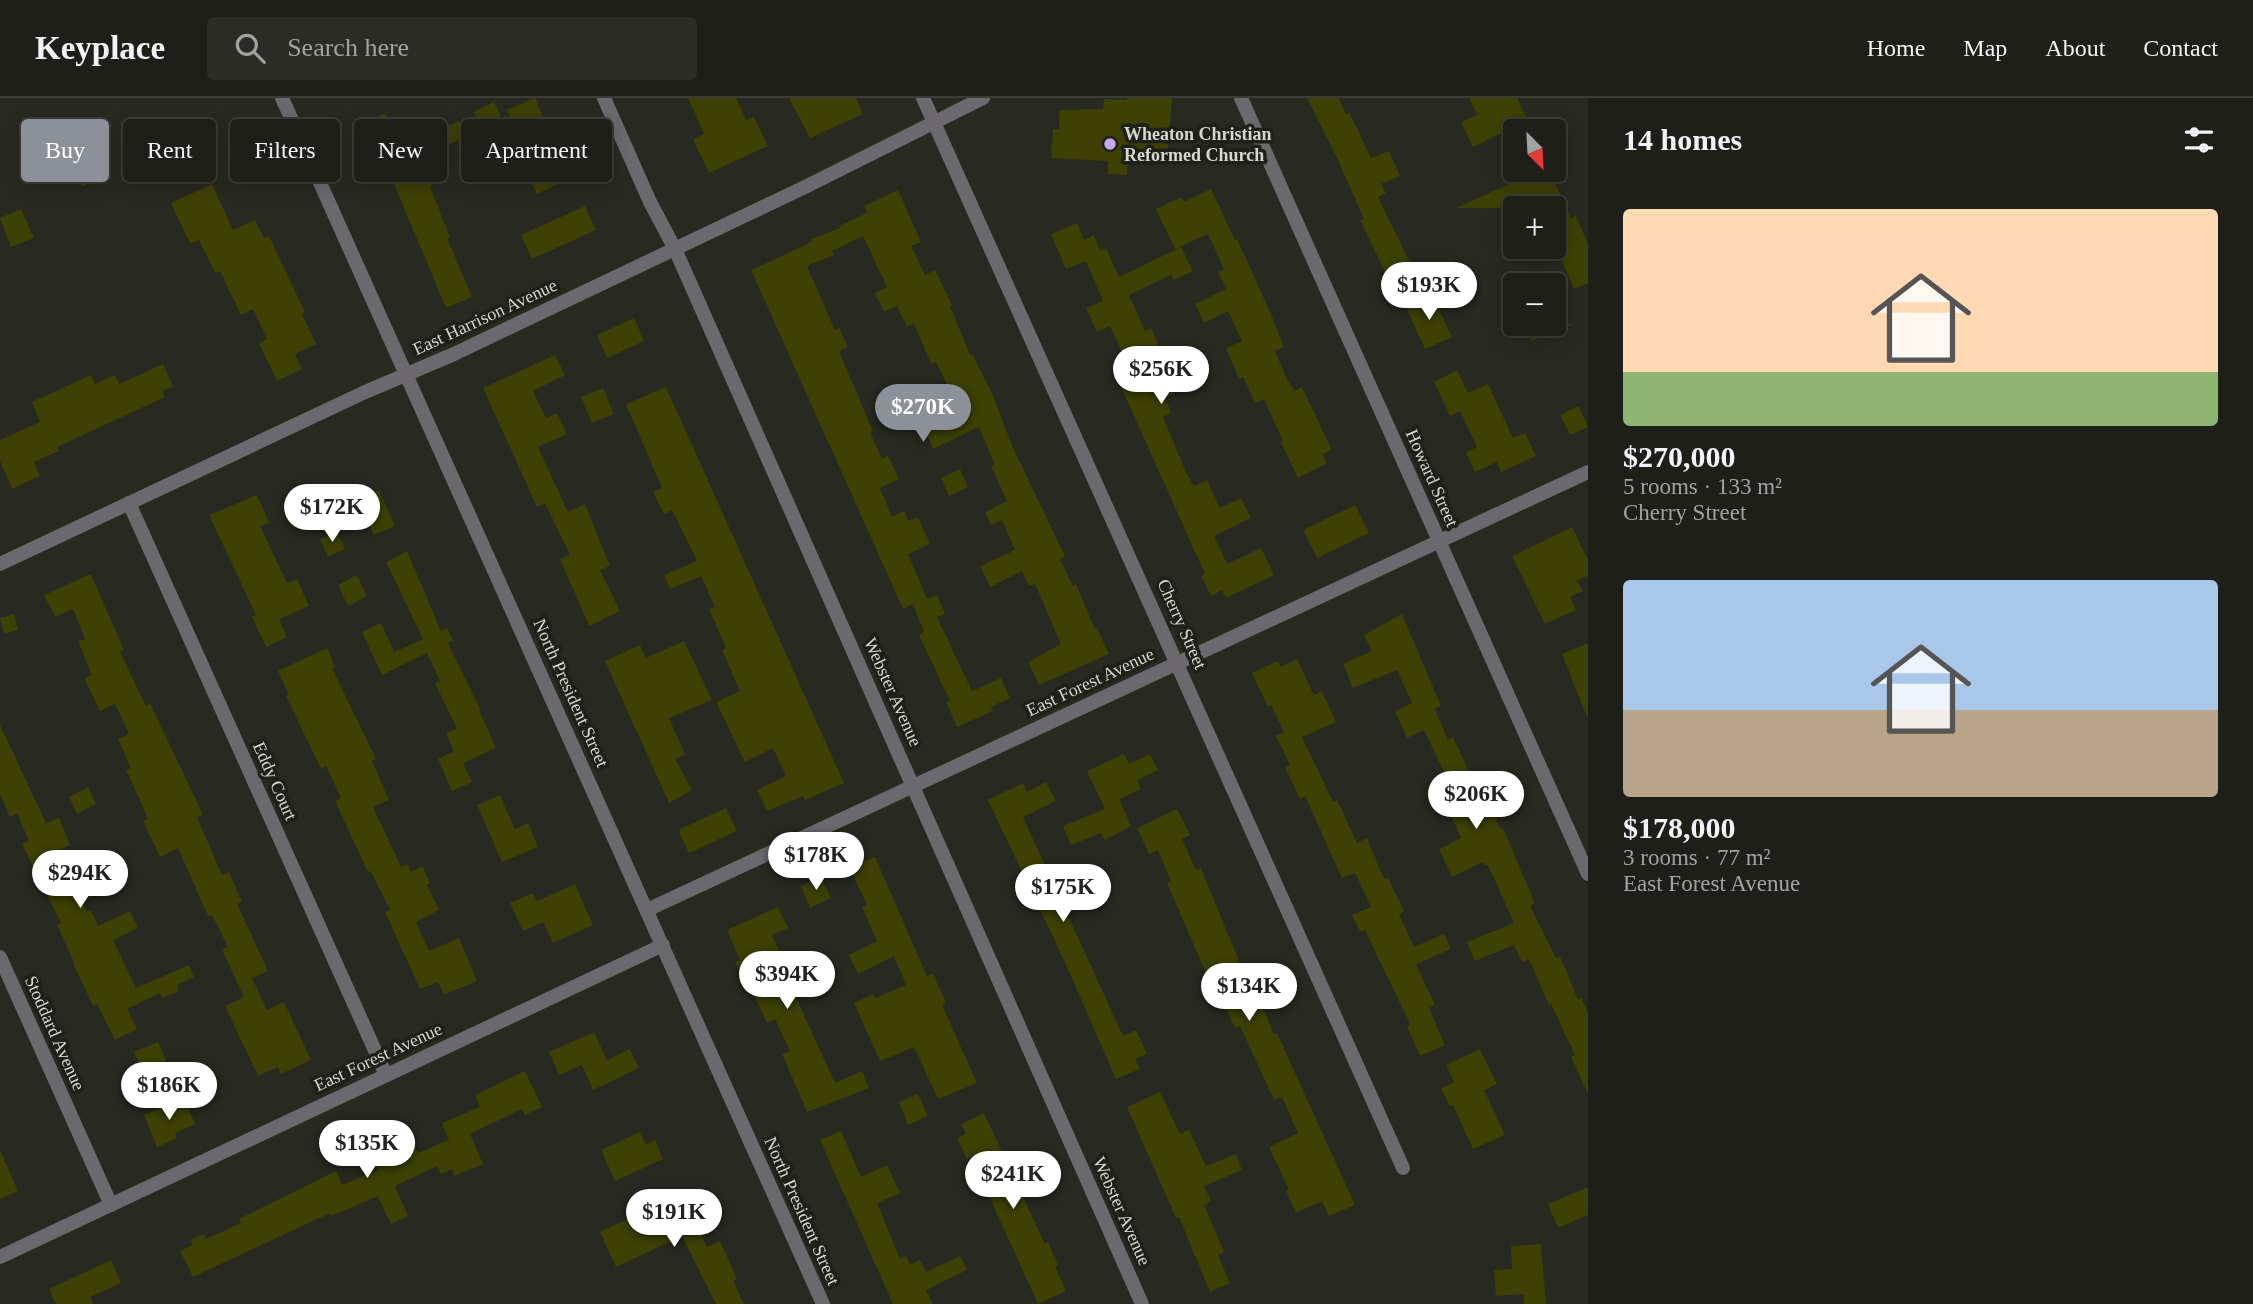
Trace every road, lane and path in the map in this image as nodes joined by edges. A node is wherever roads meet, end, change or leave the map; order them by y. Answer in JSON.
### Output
{"nodes":[{"id":1,"x":282,"y":98,"type":"edge"},
{"id":2,"x":604,"y":98,"type":"edge"},
{"id":3,"x":923,"y":98,"type":"edge"},
{"id":4,"x":984,"y":98,"type":"edge"},
{"id":5,"x":1241,"y":98,"type":"edge"},
{"id":6,"x":935,"y":121,"type":"junction"},
{"id":7,"x":675,"y":249,"type":"junction"},
{"id":8,"x":408,"y":374,"type":"junction"},
{"id":9,"x":1588,"y":472,"type":"edge"},
{"id":10,"x":129,"y":503,"type":"junction"},
{"id":11,"x":1439,"y":542,"type":"junction"},
{"id":12,"x":0,"y":564,"type":"edge"},
{"id":13,"x":1178,"y":663,"type":"junction"},
{"id":14,"x":914,"y":786,"type":"junction"},
{"id":15,"x":1588,"y":874,"type":"edge"},
{"id":16,"x":647,"y":910,"type":"junction"},
{"id":17,"x":663,"y":945,"type":"junction"},
{"id":18,"x":0,"y":957,"type":"edge"},
{"id":19,"x":386,"y":1075,"type":"junction"},
{"id":20,"x":1403,"y":1168,"type":"dead end"},
{"id":21,"x":111,"y":1205,"type":"junction"},
{"id":22,"x":0,"y":1257,"type":"edge"},
{"id":23,"x":823,"y":1304,"type":"edge"},
{"id":24,"x":1142,"y":1304,"type":"edge"}],
"edges":[{"from":1,"to":8,"type":"street","name":"North President Street"},
{"from":2,"to":7,"type":"street","name":"Webster Avenue"},
{"from":3,"to":6,"type":"street","name":"Cherry Street"},
{"from":4,"to":6,"type":"street","name":"East Harrison Avenue"},
{"from":5,"to":11,"type":"street","name":"Howard Street"},
{"from":6,"to":7,"type":"street","name":"East Harrison Avenue"},
{"from":6,"to":13,"type":"street","name":"Cherry Street"},
{"from":7,"to":8,"type":"street","name":"East Harrison Avenue"},
{"from":7,"to":14,"type":"street","name":"Webster Avenue"},
{"from":8,"to":10,"type":"street","name":"East Harrison Avenue"},
{"from":8,"to":16,"type":"street","name":"North President Street"},
{"from":9,"to":11,"type":"street","name":"East Forest Avenue"},
{"from":10,"to":12,"type":"street","name":"East Harrison Avenue"},
{"from":10,"to":19,"type":"street","name":"Eddy Court"},
{"from":11,"to":13,"type":"street","name":"East Forest Avenue"},
{"from":11,"to":15,"type":"street","name":"Howard Street"},
{"from":13,"to":14,"type":"street","name":"East Forest Avenue"},
{"from":13,"to":20,"type":"street","name":"Cherry Street"},
{"from":14,"to":16,"type":"street","name":"East Forest Avenue"},
{"from":14,"to":24,"type":"street","name":"Webster Avenue"},
{"from":16,"to":17,"type":"street","name":"North President Street"},
{"from":17,"to":19,"type":"street","name":"East Forest Avenue"},
{"from":17,"to":23,"type":"street","name":"North President Street"},
{"from":18,"to":21,"type":"street","name":"Stoddard Avenue"},
{"from":19,"to":21,"type":"street","name":"East Forest Avenue"},
{"from":21,"to":22,"type":"street"}]}
